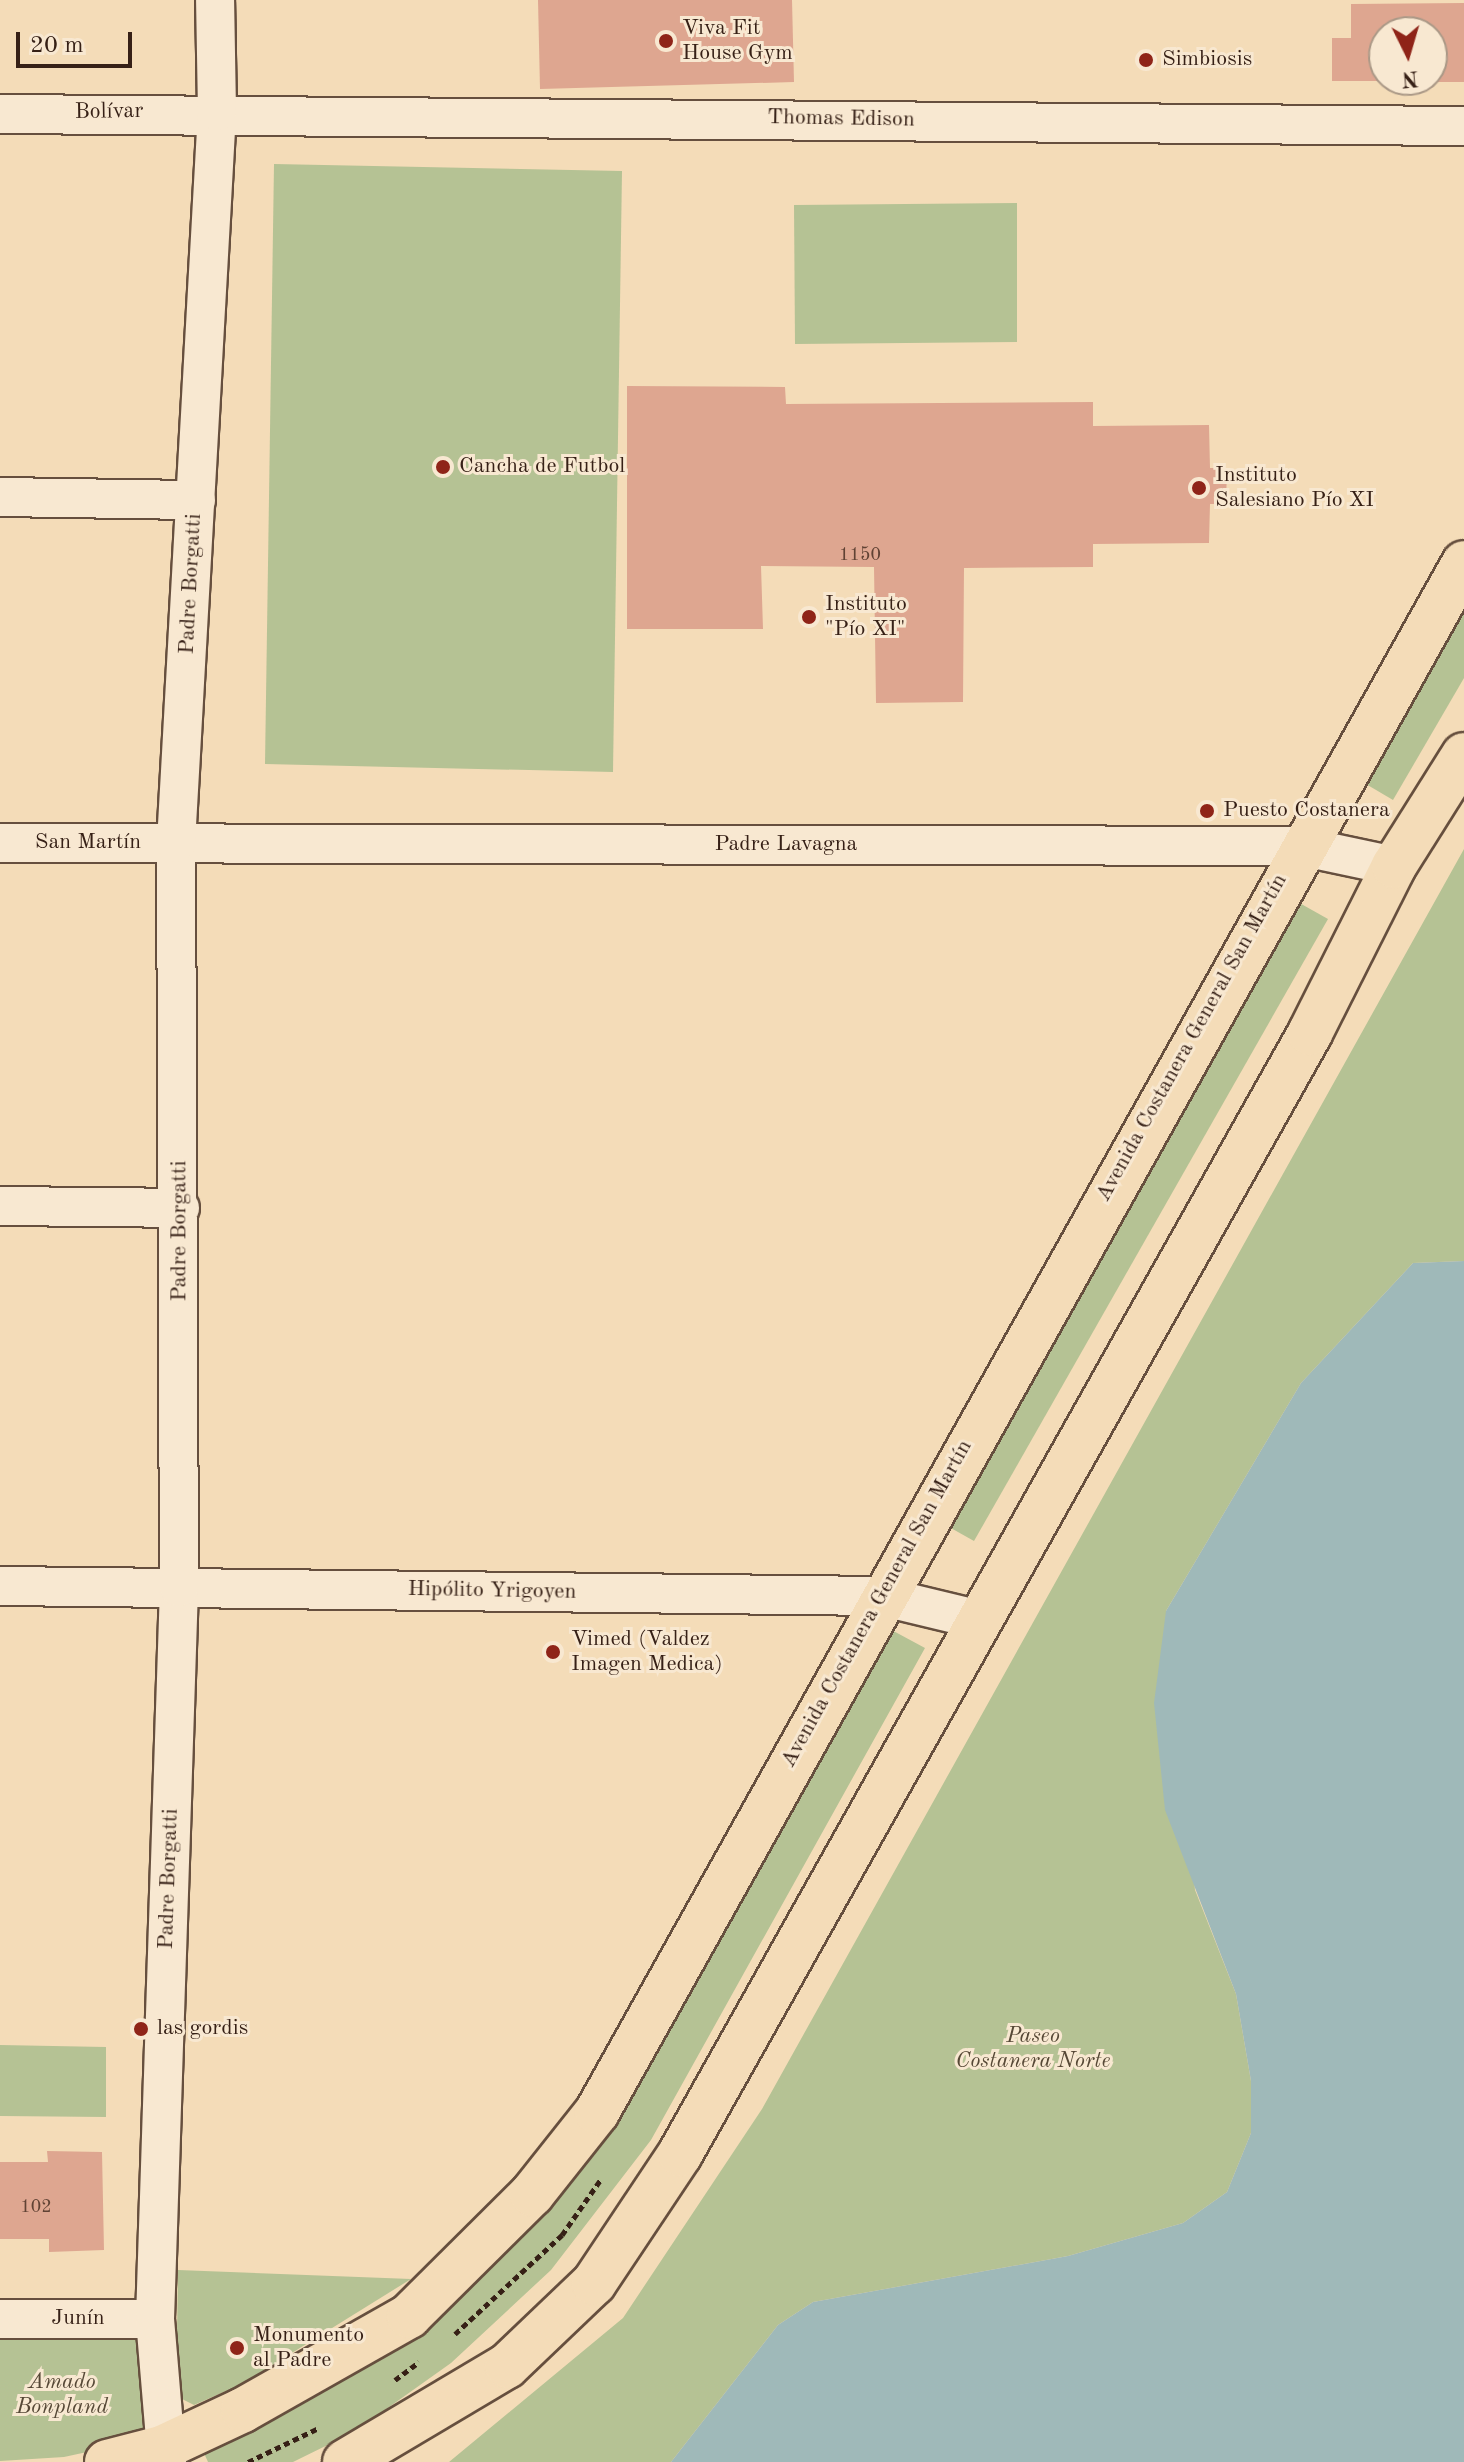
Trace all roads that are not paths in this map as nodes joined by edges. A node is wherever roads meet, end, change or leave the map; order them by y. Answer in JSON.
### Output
{"nodes":[{"id":1,"x":215,"y":0,"type":"edge"},
{"id":2,"x":217,"y":111,"type":"junction"},
{"id":3,"x":0,"y":114,"type":"edge"},
{"id":4,"x":1464,"y":126,"type":"edge"},
{"id":5,"x":0,"y":497,"type":"edge"},
{"id":6,"x":196,"y":500,"type":"junction"},
{"id":7,"x":1464,"y":563,"type":"edge"},
{"id":8,"x":1464,"y":755,"type":"edge"},
{"id":9,"x":0,"y":843,"type":"edge"},
{"id":10,"x":176,"y":843,"type":"junction"},
{"id":11,"x":1300,"y":846,"type":"junction"},
{"id":12,"x":1394,"y":866,"type":"junction"},
{"id":13,"x":0,"y":1206,"type":"edge"},
{"id":14,"x":180,"y":1208,"type":"junction"},
{"id":15,"x":0,"y":1586,"type":"edge"},
{"id":16,"x":179,"y":1587,"type":"junction"},
{"id":17,"x":880,"y":1596,"type":"junction"},
{"id":18,"x":980,"y":1620,"type":"junction"},
{"id":19,"x":0,"y":2319,"type":"edge"},
{"id":20,"x":155,"y":2319,"type":"junction"},
{"id":21,"x":165,"y":2455,"type":"edge"},
{"id":22,"x":107,"y":2462,"type":"edge"},
{"id":23,"x":345,"y":2462,"type":"edge"}],
"edges":[{"from":1,"to":2,"type":"street","name":"Padre Borgatti"},
{"from":2,"to":3,"type":"street","name":"Bolívar"},
{"from":2,"to":4,"type":"street","name":"Thomas Edison"},
{"from":2,"to":6,"type":"street","name":"Padre Borgatti"},
{"from":5,"to":6,"type":"street"},
{"from":6,"to":10,"type":"street","name":"Padre Borgatti"},
{"from":7,"to":11,"type":"main road","name":"Avenida Costanera General San Martín"},
{"from":8,"to":12,"type":"main road"},
{"from":9,"to":10,"type":"street","name":"San Martín"},
{"from":10,"to":11,"type":"street","name":"Padre Lavagna"},
{"from":10,"to":14,"type":"street","name":"Padre Borgatti"},
{"from":11,"to":12,"type":"street","name":"Padre Lavagna"},
{"from":11,"to":17,"type":"main road","name":"Avenida Costanera General San Martín"},
{"from":12,"to":18,"type":"main road"},
{"from":13,"to":14,"type":"street"},
{"from":14,"to":16,"type":"street","name":"Padre Borgatti"},
{"from":15,"to":16,"type":"street","name":"Hipólito Yrigoyen"},
{"from":16,"to":17,"type":"street","name":"Hipólito Yrigoyen"},
{"from":16,"to":20,"type":"street","name":"Padre Borgatti"},
{"from":17,"to":18,"type":"street","name":"Hipólito Yrigoyen"},
{"from":17,"to":21,"type":"main road","name":"Avenida Costanera General San Martín"},
{"from":18,"to":23,"type":"main road"},
{"from":19,"to":20,"type":"street","name":"Junín"},
{"from":20,"to":21,"type":"street","name":"Padre Borgatti"},
{"from":21,"to":22,"type":"main road","name":"Avenida Costanera General San Martín"}]}
